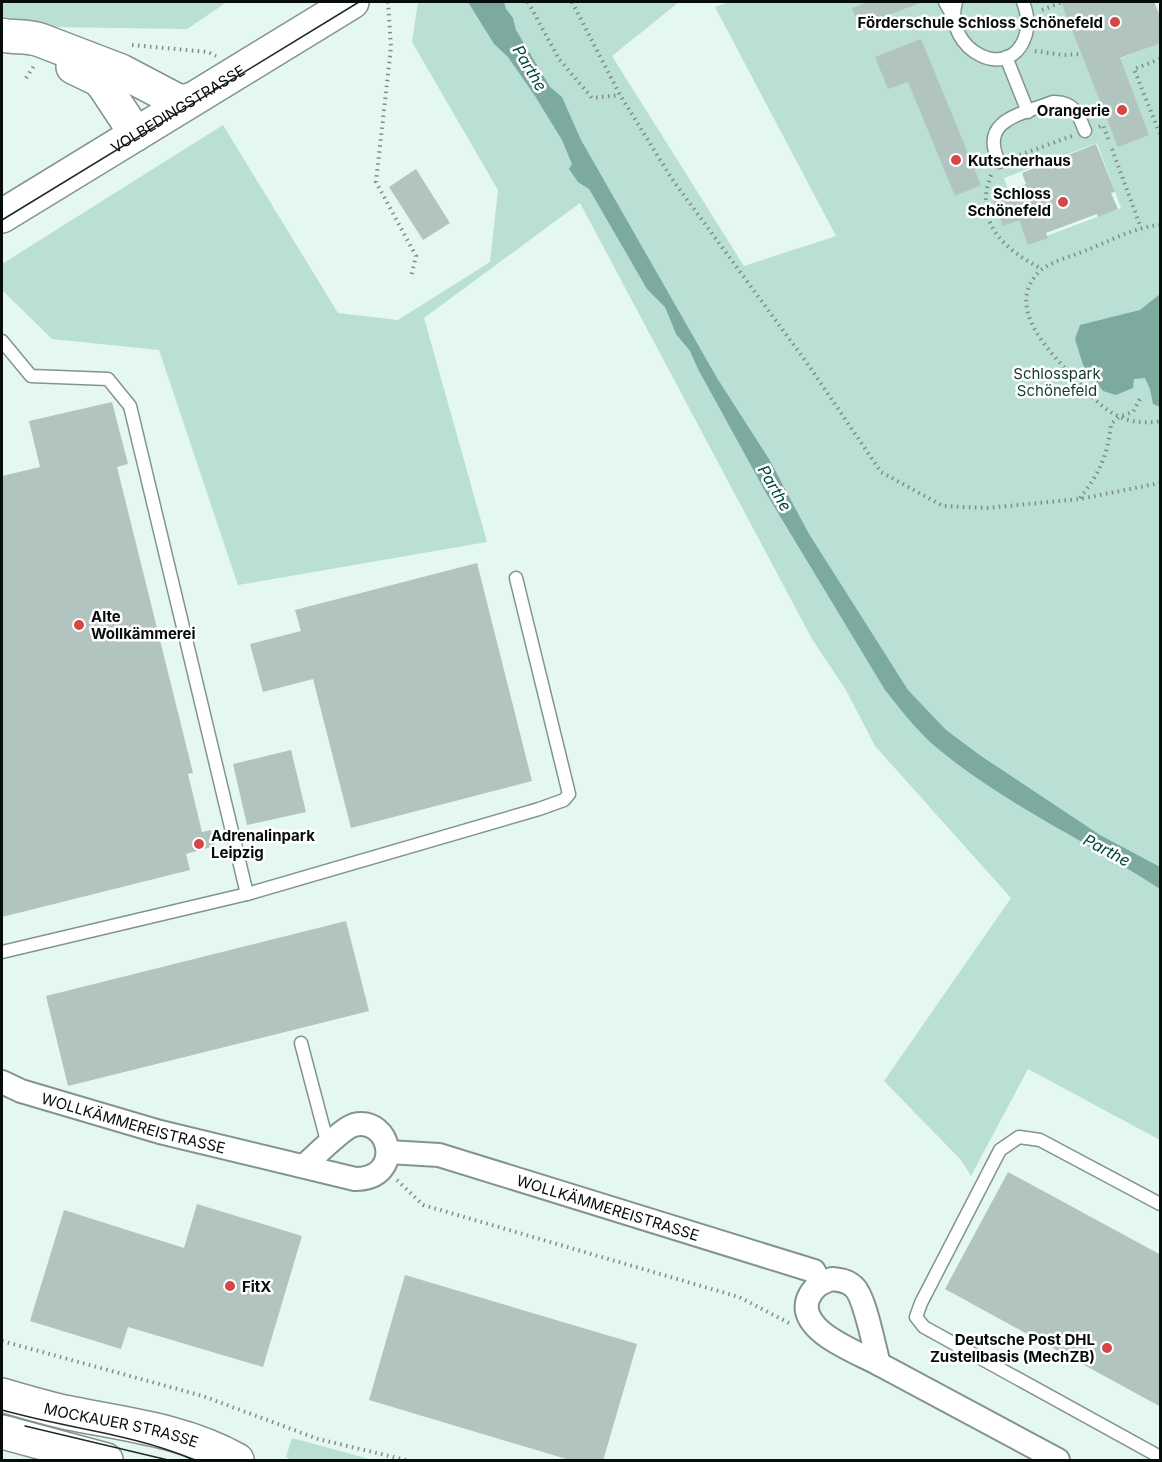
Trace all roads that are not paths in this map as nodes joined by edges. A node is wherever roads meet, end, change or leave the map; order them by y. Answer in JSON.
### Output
{"nodes":[{"id":1,"x":352,"y":2,"type":"edge"},
{"id":2,"x":945,"y":2,"type":"edge"},
{"id":3,"x":956,"y":2,"type":"edge"},
{"id":4,"x":1023,"y":2,"type":"edge"},
{"id":5,"x":954,"y":18,"type":"junction"},
{"id":6,"x":9,"y":37,"type":"edge"},
{"id":7,"x":1006,"y":57,"type":"junction"},
{"id":8,"x":190,"y":100,"type":"junction"},
{"id":9,"x":1028,"y":112,"type":"junction"},
{"id":10,"x":1086,"y":132,"type":"road end"},
{"id":11,"x":136,"y":134,"type":"junction"},
{"id":12,"x":999,"y":162,"type":"road end"},
{"id":13,"x":3,"y":212,"type":"edge"},
{"id":14,"x":2,"y":341,"type":"edge"},
{"id":15,"x":516,"y":578,"type":"dead end"},
{"id":16,"x":247,"y":894,"type":"junction"},
{"id":17,"x":2,"y":952,"type":"edge"},
{"id":18,"x":301,"y":1043,"type":"dead end"},
{"id":19,"x":2,"y":1083,"type":"edge"},
{"id":20,"x":328,"y":1145,"type":"junction"},
{"id":21,"x":386,"y":1159,"type":"junction"},
{"id":22,"x":304,"y":1166,"type":"junction"},
{"id":23,"x":1161,"y":1204,"type":"edge"},
{"id":24,"x":820,"y":1283,"type":"junction"},
{"id":25,"x":879,"y":1364,"type":"junction"},
{"id":26,"x":2,"y":1395,"type":"edge"},
{"id":27,"x":2,"y":1432,"type":"edge"},
{"id":28,"x":1161,"y":1457,"type":"edge"},
{"id":29,"x":106,"y":1461,"type":"edge"},
{"id":30,"x":237,"y":1461,"type":"edge"},
{"id":31,"x":1058,"y":1461,"type":"edge"}],
"edges":[{"from":1,"to":8,"type":"main road","name":"VOLBEDINGSTRASSE"},
{"from":2,"to":5,"type":"lane"},
{"from":3,"to":5,"type":"lane"},
{"from":4,"to":7,"type":"lane"},
{"from":5,"to":7,"type":"lane"},
{"from":6,"to":8,"type":"main road"},
{"from":6,"to":11,"type":"main road"},
{"from":7,"to":9,"type":"lane"},
{"from":8,"to":11,"type":"main road","name":"VOLBEDINGSTRASSE"},
{"from":9,"to":10,"type":"lane"},
{"from":9,"to":12,"type":"lane"},
{"from":11,"to":13,"type":"main road","name":"VOLBEDINGSTRASSE"},
{"from":14,"to":16,"type":"lane"},
{"from":15,"to":16,"type":"lane"},
{"from":16,"to":17,"type":"lane"},
{"from":18,"to":20,"type":"lane"},
{"from":19,"to":22,"type":"street","name":"WOLLKÄMMEREISTRASSE"},
{"from":20,"to":21,"type":"street"},
{"from":20,"to":22,"type":"street"},
{"from":21,"to":22,"type":"street","name":"WOLLKÄMMEREISTRASSE"},
{"from":21,"to":24,"type":"street","name":"WOLLKÄMMEREISTRASSE"},
{"from":23,"to":28,"type":"lane"},
{"from":24,"to":25,"type":"street"},
{"from":24,"to":25,"type":"street"},
{"from":25,"to":31,"type":"street"},
{"from":26,"to":30,"type":"main road","name":"MOCKAUER STRASSE"},
{"from":27,"to":29,"type":"main road"}]}
